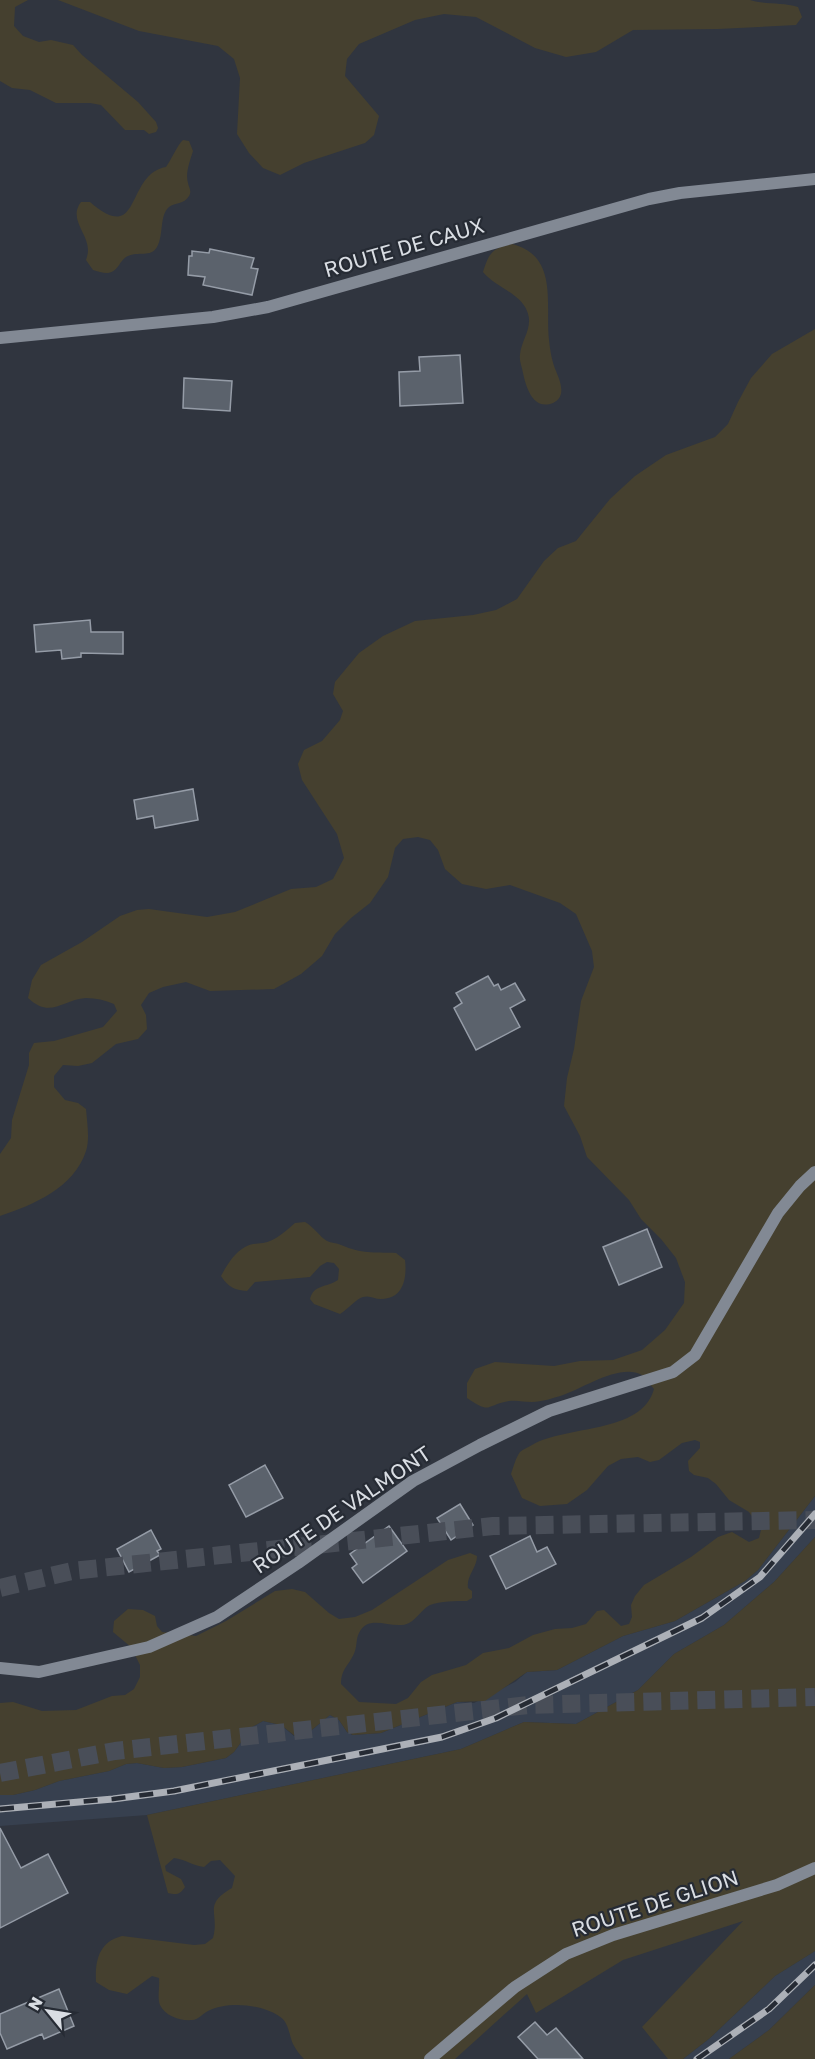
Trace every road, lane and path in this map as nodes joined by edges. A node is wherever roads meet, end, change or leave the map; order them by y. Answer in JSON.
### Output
{"nodes":[{"id":1,"x":815,"y":179,"type":"edge"},
{"id":2,"x":0,"y":338,"type":"edge"},
{"id":3,"x":815,"y":1172,"type":"edge"},
{"id":4,"x":0,"y":1668,"type":"edge"},
{"id":5,"x":815,"y":1868,"type":"edge"},
{"id":6,"x":430,"y":2059,"type":"edge"}],
"edges":[{"from":1,"to":2,"type":"street","name":"ROUTE DE CAUX"},
{"from":3,"to":4,"type":"street","name":"ROUTE DE VALMONT"},
{"from":5,"to":6,"type":"street","name":"ROUTE DE GLION"}]}
